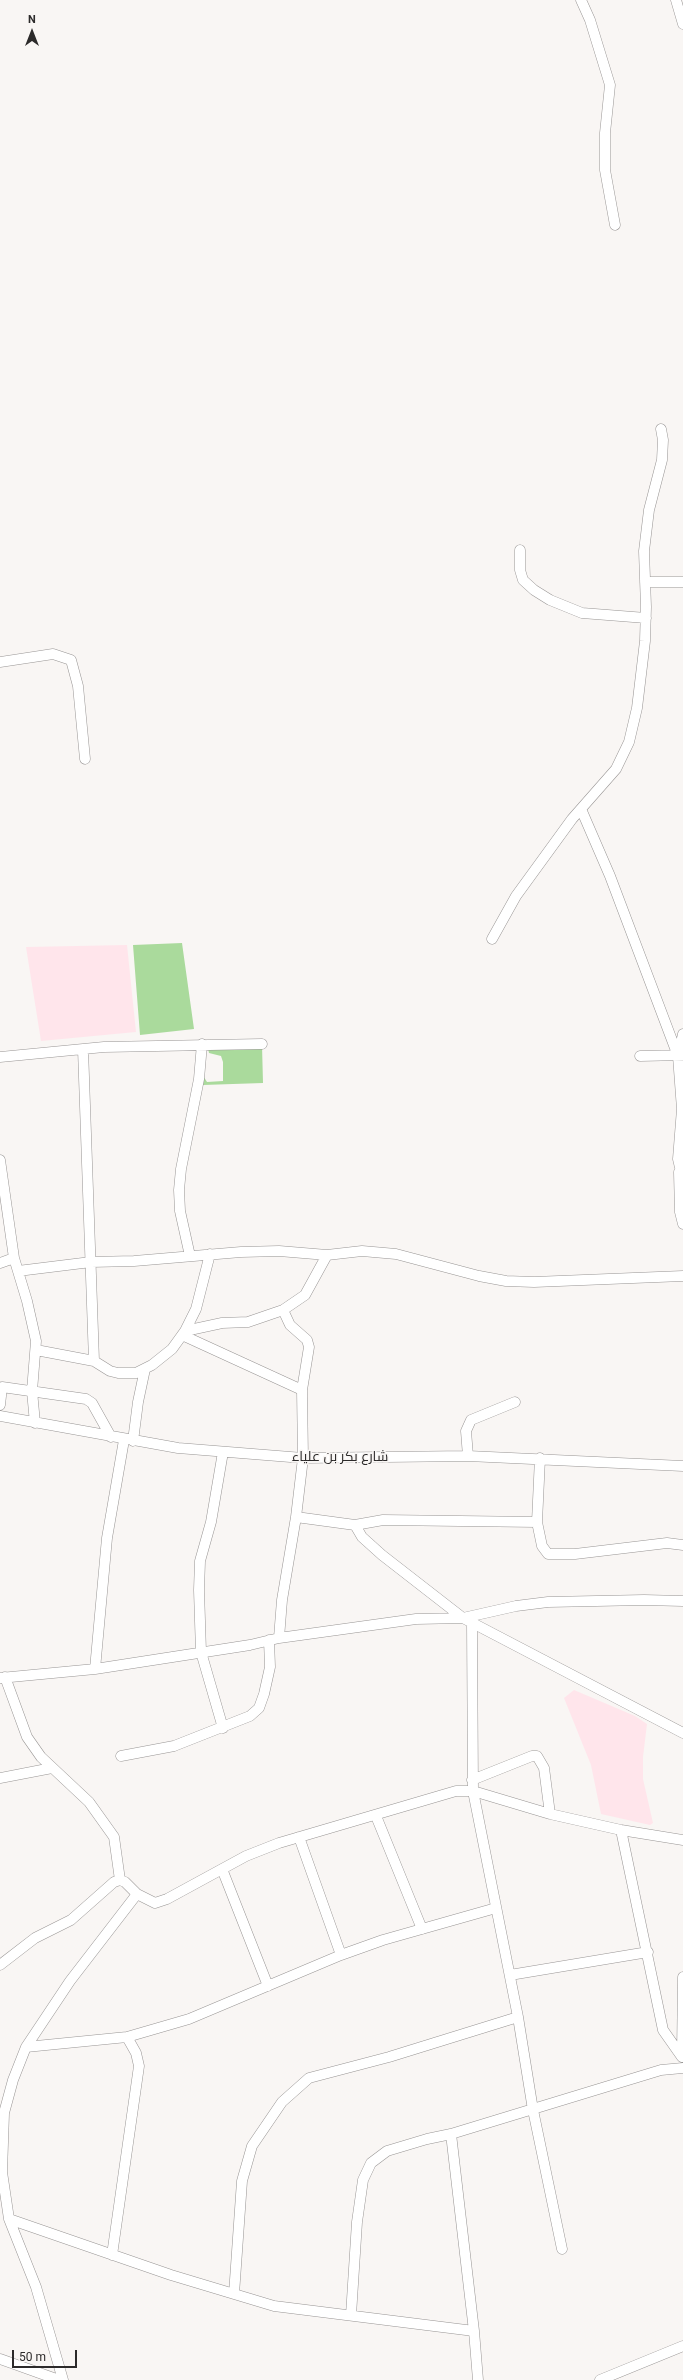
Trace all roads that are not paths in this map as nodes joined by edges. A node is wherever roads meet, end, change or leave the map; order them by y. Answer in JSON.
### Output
{"nodes":[{"id":1,"x":581,"y":0,"type":"edge"},
{"id":2,"x":676,"y":0,"type":"edge"},
{"id":3,"x":683,"y":24,"type":"edge"},
{"id":4,"x":615,"y":225,"type":"dead end"},
{"id":5,"x":661,"y":429,"type":"dead end"},
{"id":6,"x":520,"y":550,"type":"dead end"},
{"id":7,"x":645,"y":582,"type":"junction"},
{"id":8,"x":683,"y":582,"type":"edge"},
{"id":9,"x":646,"y":618,"type":"junction"},
{"id":10,"x":0,"y":662,"type":"edge"},
{"id":11,"x":85,"y":759,"type":"dead end"},
{"id":12,"x":581,"y":809,"type":"junction"},
{"id":13,"x":492,"y":939,"type":"dead end"},
{"id":14,"x":683,"y":1034,"type":"edge"},
{"id":15,"x":202,"y":1044,"type":"junction"},
{"id":16,"x":262,"y":1044,"type":"dead end"},
{"id":17,"x":83,"y":1049,"type":"junction"},
{"id":18,"x":640,"y":1056,"type":"dead end"},
{"id":19,"x":681,"y":1056,"type":"edge"},
{"id":20,"x":0,"y":1057,"type":"edge"},
{"id":21,"x":0,"y":1160,"type":"edge"},
{"id":22,"x":680,"y":1162,"type":"edge"},
{"id":23,"x":683,"y":1180,"type":"edge"},
{"id":24,"x":683,"y":1224,"type":"edge"},
{"id":25,"x":210,"y":1254,"type":"junction"},
{"id":26,"x":327,"y":1255,"type":"junction"},
{"id":27,"x":190,"y":1256,"type":"junction"},
{"id":28,"x":14,"y":1258,"type":"junction"},
{"id":29,"x":0,"y":1262,"type":"edge"},
{"id":30,"x":92,"y":1262,"type":"junction"},
{"id":31,"x":18,"y":1271,"type":"junction"},
{"id":32,"x":683,"y":1276,"type":"edge"},
{"id":33,"x":283,"y":1310,"type":"junction"},
{"id":34,"x":184,"y":1333,"type":"junction"},
{"id":35,"x":36,"y":1350,"type":"junction"},
{"id":36,"x":94,"y":1361,"type":"junction"},
{"id":37,"x":145,"y":1369,"type":"junction"},
{"id":38,"x":1,"y":1384,"type":"edge"},
{"id":39,"x":302,"y":1390,"type":"junction"},
{"id":40,"x":32,"y":1391,"type":"junction"},
{"id":41,"x":515,"y":1402,"type":"dead end"},
{"id":42,"x":0,"y":1405,"type":"edge"},
{"id":43,"x":0,"y":1416,"type":"edge"},
{"id":44,"x":35,"y":1423,"type":"junction"},
{"id":45,"x":110,"y":1437,"type":"junction"},
{"id":46,"x":129,"y":1440,"type":"junction"},
{"id":47,"x":222,"y":1452,"type":"junction"},
{"id":48,"x":468,"y":1456,"type":"junction"},
{"id":49,"x":303,"y":1458,"type":"junction"},
{"id":50,"x":540,"y":1458,"type":"junction"},
{"id":51,"x":683,"y":1466,"type":"edge"},
{"id":52,"x":296,"y":1517,"type":"junction"},
{"id":53,"x":537,"y":1522,"type":"junction"},
{"id":54,"x":355,"y":1524,"type":"junction"},
{"id":55,"x":683,"y":1545,"type":"edge"},
{"id":56,"x":683,"y":1602,"type":"edge"},
{"id":57,"x":467,"y":1620,"type":"junction"},
{"id":58,"x":274,"y":1639,"type":"junction"},
{"id":59,"x":201,"y":1652,"type":"junction"},
{"id":60,"x":95,"y":1669,"type":"junction"},
{"id":61,"x":2,"y":1678,"type":"edge"},
{"id":62,"x":222,"y":1728,"type":"junction"},
{"id":63,"x":683,"y":1734,"type":"edge"},
{"id":64,"x":121,"y":1756,"type":"dead end"},
{"id":65,"x":52,"y":1768,"type":"junction"},
{"id":66,"x":0,"y":1778,"type":"edge"},
{"id":67,"x":472,"y":1780,"type":"junction"},
{"id":68,"x":473,"y":1791,"type":"junction"},
{"id":69,"x":550,"y":1814,"type":"junction"},
{"id":70,"x":376,"y":1816,"type":"junction"},
{"id":71,"x":621,"y":1830,"type":"junction"},
{"id":72,"x":299,"y":1837,"type":"junction"},
{"id":73,"x":683,"y":1840,"type":"edge"},
{"id":74,"x":222,"y":1869,"type":"junction"},
{"id":75,"x":120,"y":1880,"type":"junction"},
{"id":76,"x":137,"y":1894,"type":"junction"},
{"id":77,"x":496,"y":1908,"type":"junction"},
{"id":78,"x":422,"y":1929,"type":"junction"},
{"id":79,"x":648,"y":1952,"type":"junction"},
{"id":80,"x":341,"y":1955,"type":"junction"},
{"id":81,"x":0,"y":1965,"type":"edge"},
{"id":82,"x":510,"y":1975,"type":"junction"},
{"id":83,"x":683,"y":1977,"type":"edge"},
{"id":84,"x":268,"y":1986,"type":"junction"},
{"id":85,"x":518,"y":2017,"type":"junction"},
{"id":86,"x":127,"y":2037,"type":"junction"},
{"id":87,"x":682,"y":2042,"type":"edge"},
{"id":88,"x":26,"y":2047,"type":"junction"},
{"id":89,"x":682,"y":2060,"type":"edge"},
{"id":90,"x":683,"y":2068,"type":"edge"},
{"id":91,"x":533,"y":2110,"type":"junction"},
{"id":92,"x":450,"y":2134,"type":"junction"},
{"id":93,"x":9,"y":2219,"type":"junction"},
{"id":94,"x":562,"y":2249,"type":"dead end"},
{"id":95,"x":112,"y":2255,"type":"junction"},
{"id":96,"x":234,"y":2294,"type":"junction"},
{"id":97,"x":352,"y":2315,"type":"junction"},
{"id":98,"x":474,"y":2331,"type":"junction"},
{"id":99,"x":683,"y":2346,"type":"edge"},
{"id":100,"x":0,"y":2359,"type":"edge"},
{"id":101,"x":59,"y":2380,"type":"edge"},
{"id":102,"x":63,"y":2380,"type":"edge"},
{"id":103,"x":478,"y":2380,"type":"edge"},
{"id":104,"x":600,"y":2380,"type":"edge"}],
"edges":[{"from":1,"to":4,"type":"street"},
{"from":2,"to":3,"type":"street"},
{"from":5,"to":7,"type":"street"},
{"from":6,"to":9,"type":"street"},
{"from":7,"to":8,"type":"street"},
{"from":7,"to":9,"type":"street"},
{"from":9,"to":12,"type":"street"},
{"from":10,"to":11,"type":"street"},
{"from":12,"to":13,"type":"street"},
{"from":12,"to":19,"type":"street"},
{"from":14,"to":19,"type":"street"},
{"from":15,"to":16,"type":"street"},
{"from":15,"to":17,"type":"street"},
{"from":15,"to":27,"type":"street"},
{"from":17,"to":20,"type":"street"},
{"from":17,"to":30,"type":"street"},
{"from":18,"to":19,"type":"street"},
{"from":19,"to":22,"type":"street"},
{"from":21,"to":28,"type":"street"},
{"from":22,"to":23,"type":"street"},
{"from":22,"to":24,"type":"street"},
{"from":25,"to":26,"type":"street"},
{"from":25,"to":27,"type":"street"},
{"from":25,"to":34,"type":"street"},
{"from":26,"to":32,"type":"street"},
{"from":26,"to":33,"type":"street"},
{"from":27,"to":30,"type":"street"},
{"from":28,"to":29,"type":"street"},
{"from":28,"to":31,"type":"street"},
{"from":30,"to":31,"type":"street"},
{"from":30,"to":36,"type":"street"},
{"from":31,"to":35,"type":"street"},
{"from":33,"to":34,"type":"street"},
{"from":33,"to":39,"type":"street"},
{"from":34,"to":37,"type":"street"},
{"from":34,"to":39,"type":"street"},
{"from":35,"to":36,"type":"street"},
{"from":35,"to":40,"type":"street"},
{"from":36,"to":37,"type":"street"},
{"from":37,"to":46,"type":"street"},
{"from":38,"to":40,"type":"street"},
{"from":38,"to":42,"type":"street"},
{"from":39,"to":49,"type":"street"},
{"from":40,"to":44,"type":"street"},
{"from":40,"to":45,"type":"street"},
{"from":41,"to":48,"type":"street"},
{"from":43,"to":44,"type":"street","name":"شارع بكر بن علياء"},
{"from":44,"to":45,"type":"street","name":"شارع بكر بن علياء"},
{"from":45,"to":46,"type":"street","name":"شارع بكر بن علياء"},
{"from":46,"to":47,"type":"street","name":"شارع بكر بن علياء"},
{"from":46,"to":60,"type":"street"},
{"from":47,"to":49,"type":"street","name":"شارع بكر بن علياء"},
{"from":47,"to":59,"type":"street"},
{"from":48,"to":49,"type":"street","name":"شارع بكر بن علياء"},
{"from":48,"to":50,"type":"street","name":"شارع بكر بن علياء"},
{"from":49,"to":52,"type":"street"},
{"from":50,"to":51,"type":"street","name":"شارع بكر بن علياء"},
{"from":50,"to":53,"type":"street"},
{"from":52,"to":54,"type":"street"},
{"from":52,"to":58,"type":"street"},
{"from":53,"to":54,"type":"street"},
{"from":53,"to":55,"type":"street"},
{"from":54,"to":57,"type":"street"},
{"from":56,"to":57,"type":"street"},
{"from":57,"to":58,"type":"street"},
{"from":57,"to":63,"type":"street"},
{"from":57,"to":67,"type":"street"},
{"from":58,"to":59,"type":"street"},
{"from":58,"to":62,"type":"street"},
{"from":59,"to":60,"type":"street"},
{"from":59,"to":62,"type":"street"},
{"from":60,"to":61,"type":"street"},
{"from":61,"to":65,"type":"street"},
{"from":62,"to":64,"type":"street"},
{"from":65,"to":66,"type":"street"},
{"from":65,"to":75,"type":"street"},
{"from":67,"to":68,"type":"street"},
{"from":67,"to":69,"type":"street"},
{"from":68,"to":69,"type":"street"},
{"from":68,"to":70,"type":"street"},
{"from":68,"to":77,"type":"street"},
{"from":69,"to":71,"type":"street"},
{"from":70,"to":72,"type":"street"},
{"from":70,"to":78,"type":"street"},
{"from":71,"to":73,"type":"street"},
{"from":71,"to":79,"type":"street"},
{"from":72,"to":74,"type":"street"},
{"from":72,"to":80,"type":"street"},
{"from":74,"to":76,"type":"street"},
{"from":74,"to":84,"type":"street"},
{"from":75,"to":76,"type":"street"},
{"from":75,"to":81,"type":"street"},
{"from":76,"to":88,"type":"street"},
{"from":77,"to":78,"type":"street"},
{"from":77,"to":82,"type":"street"},
{"from":78,"to":80,"type":"street"},
{"from":79,"to":82,"type":"street"},
{"from":79,"to":89,"type":"street"},
{"from":80,"to":84,"type":"street"},
{"from":82,"to":85,"type":"street"},
{"from":83,"to":87,"type":"street"},
{"from":84,"to":86,"type":"street"},
{"from":85,"to":91,"type":"street"},
{"from":85,"to":96,"type":"street"},
{"from":86,"to":88,"type":"street"},
{"from":86,"to":95,"type":"street"},
{"from":87,"to":89,"type":"street"},
{"from":88,"to":93,"type":"street"},
{"from":90,"to":91,"type":"street"},
{"from":91,"to":92,"type":"street"},
{"from":91,"to":94,"type":"street"},
{"from":92,"to":97,"type":"street"},
{"from":92,"to":98,"type":"street"},
{"from":93,"to":95,"type":"street"},
{"from":93,"to":102,"type":"street"},
{"from":95,"to":96,"type":"street"},
{"from":96,"to":97,"type":"street"},
{"from":97,"to":98,"type":"street"},
{"from":98,"to":103,"type":"street"},
{"from":99,"to":104,"type":"street"},
{"from":100,"to":101,"type":"street"}]}
